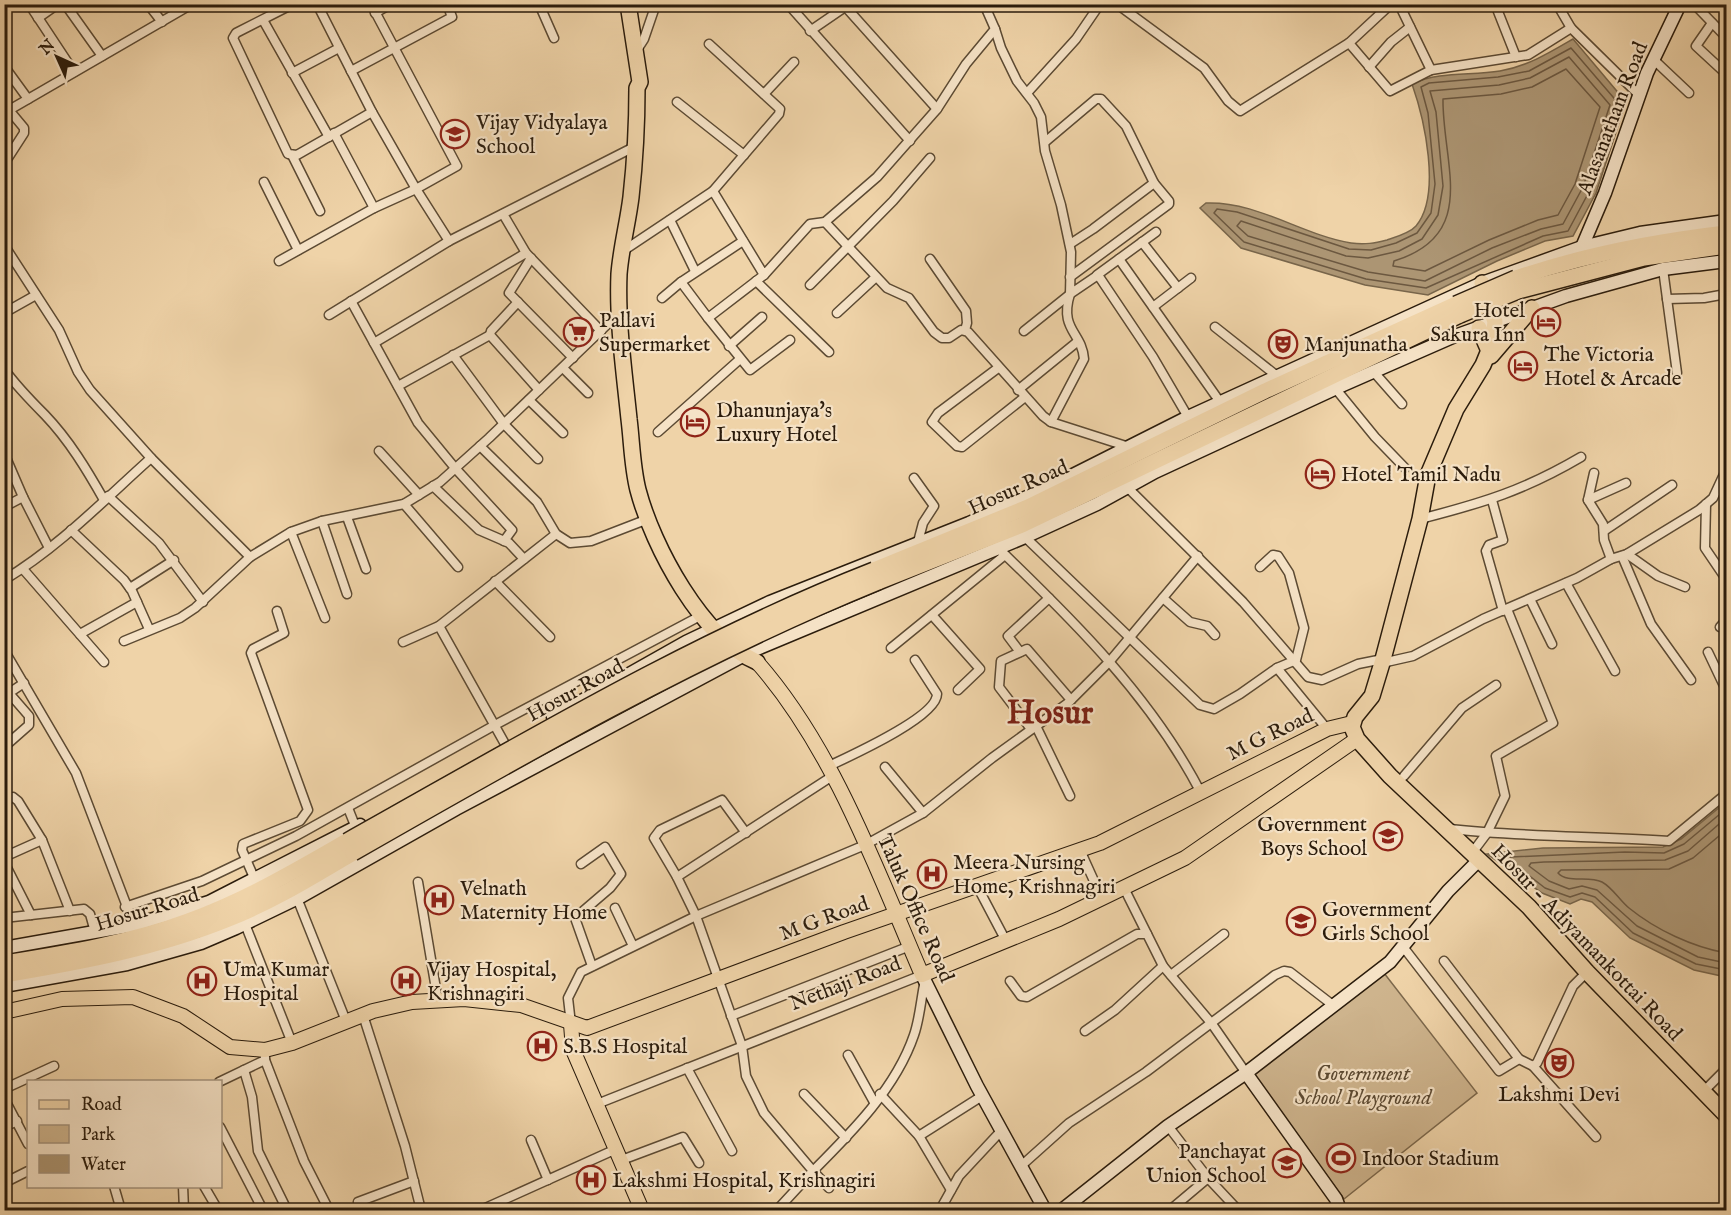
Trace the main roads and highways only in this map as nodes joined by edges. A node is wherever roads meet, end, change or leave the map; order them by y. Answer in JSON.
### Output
{"nodes":[{"id":1,"x":628,"y":4,"type":"edge"},
{"id":2,"x":1726,"y":233,"type":"edge"},
{"id":3,"x":1726,"y":246,"type":"edge"},
{"id":4,"x":1482,"y":283,"type":"road end"},
{"id":5,"x":1517,"y":284,"type":"junction"},
{"id":6,"x":1532,"y":308,"type":"road end"},
{"id":7,"x":1479,"y":328,"type":"road end"},
{"id":8,"x":1489,"y":351,"type":"junction"},
{"id":9,"x":1483,"y":366,"type":"junction"},
{"id":10,"x":632,"y":442,"type":"junction"},
{"id":11,"x":719,"y":626,"type":"junction"},
{"id":12,"x":751,"y":656,"type":"joint"},
{"id":13,"x":1347,"y":724,"type":"junction"},
{"id":14,"x":1354,"y":741,"type":"junction"},
{"id":15,"x":350,"y":848,"type":"junction"},
{"id":16,"x":896,"y":914,"type":"junction"},
{"id":17,"x":4,"y":963,"type":"edge"},
{"id":18,"x":4,"y":975,"type":"edge"},
{"id":19,"x":924,"y":977,"type":"joint"},
{"id":20,"x":4,"y":1012,"type":"edge"},
{"id":21,"x":571,"y":1024,"type":"junction"},
{"id":22,"x":1726,"y":1115,"type":"edge"},
{"id":23,"x":642,"y":1210,"type":"edge"}],
"edges":[{"from":1,"to":10,"type":"highway"},
{"from":2,"to":5,"type":"highway"},
{"from":3,"to":5,"type":"highway"},
{"from":4,"to":8,"type":"highway"},
{"from":5,"to":15,"type":"highway","name":"Hosur Road","bridge":true},
{"from":6,"to":9,"type":"highway"},
{"from":7,"to":8,"type":"highway"},
{"from":8,"to":9,"type":"highway"},
{"from":9,"to":13,"type":"highway"},
{"from":10,"to":11,"type":"highway"},
{"from":10,"to":11,"type":"highway"},
{"from":11,"to":12,"type":"highway"},
{"from":12,"to":16,"type":"main road","name":"Taluk Office Road"},
{"from":13,"to":14,"type":"highway"},
{"from":13,"to":16,"type":"main road","name":"M G Road"},
{"from":14,"to":19,"type":"main road","name":"Nethaji Road"},
{"from":14,"to":22,"type":"highway","name":"Hosur - Adiyamankottai Road"},
{"from":15,"to":17,"type":"highway","name":"Hosur Road"},
{"from":15,"to":18,"type":"highway","name":"Hosur Road"},
{"from":16,"to":19,"type":"main road","name":"Taluk Office Road"},
{"from":16,"to":21,"type":"main road","name":"M G Road"},
{"from":20,"to":21,"type":"main road"},
{"from":21,"to":23,"type":"main road"}]}
